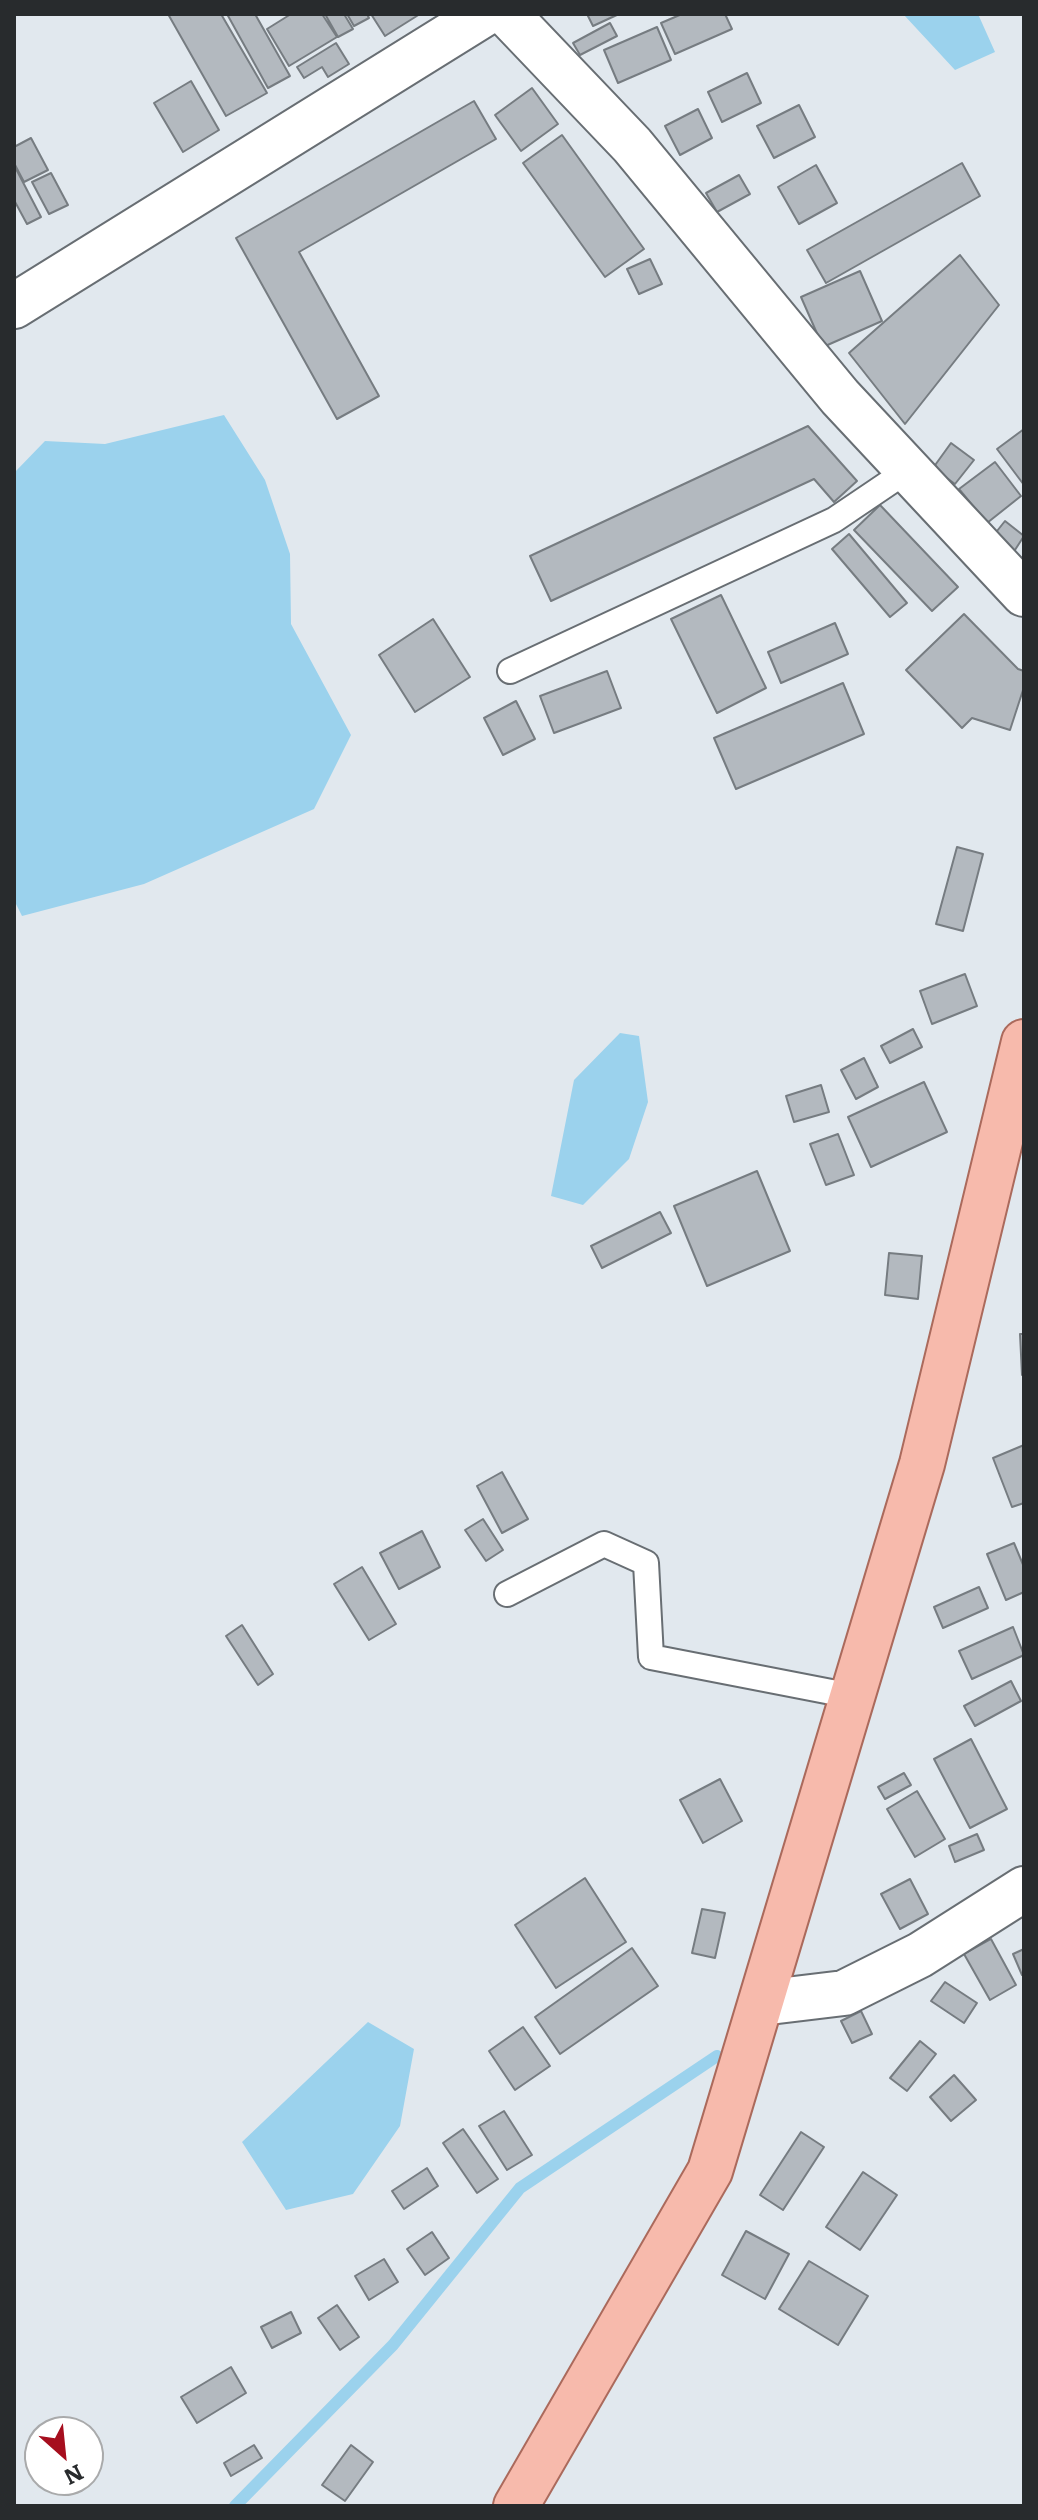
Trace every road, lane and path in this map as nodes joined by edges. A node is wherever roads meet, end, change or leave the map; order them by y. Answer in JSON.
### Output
{"nodes":[{"id":1,"x":484,"y":14,"type":"edge"},
{"id":2,"x":507,"y":14,"type":"edge"},
{"id":3,"x":14,"y":306,"type":"edge"},
{"id":4,"x":908,"y":470,"type":"junction"},
{"id":5,"x":1024,"y":594,"type":"edge"},
{"id":6,"x":510,"y":671,"type":"dead end"},
{"id":7,"x":1024,"y":1042,"type":"edge"},
{"id":8,"x":507,"y":1594,"type":"dead end"},
{"id":9,"x":852,"y":1696,"type":"junction"},
{"id":10,"x":1024,"y":1889,"type":"edge"},
{"id":11,"x":761,"y":2003,"type":"junction"},
{"id":12,"x":516,"y":2506,"type":"edge"}],
"edges":[{"from":1,"to":3,"type":"street"},
{"from":2,"to":4,"type":"street"},
{"from":4,"to":5,"type":"street"},
{"from":4,"to":6,"type":"lane"},
{"from":7,"to":9,"type":"main road"},
{"from":8,"to":9,"type":"lane"},
{"from":9,"to":11,"type":"main road"},
{"from":10,"to":11,"type":"street"},
{"from":11,"to":12,"type":"main road"}]}
